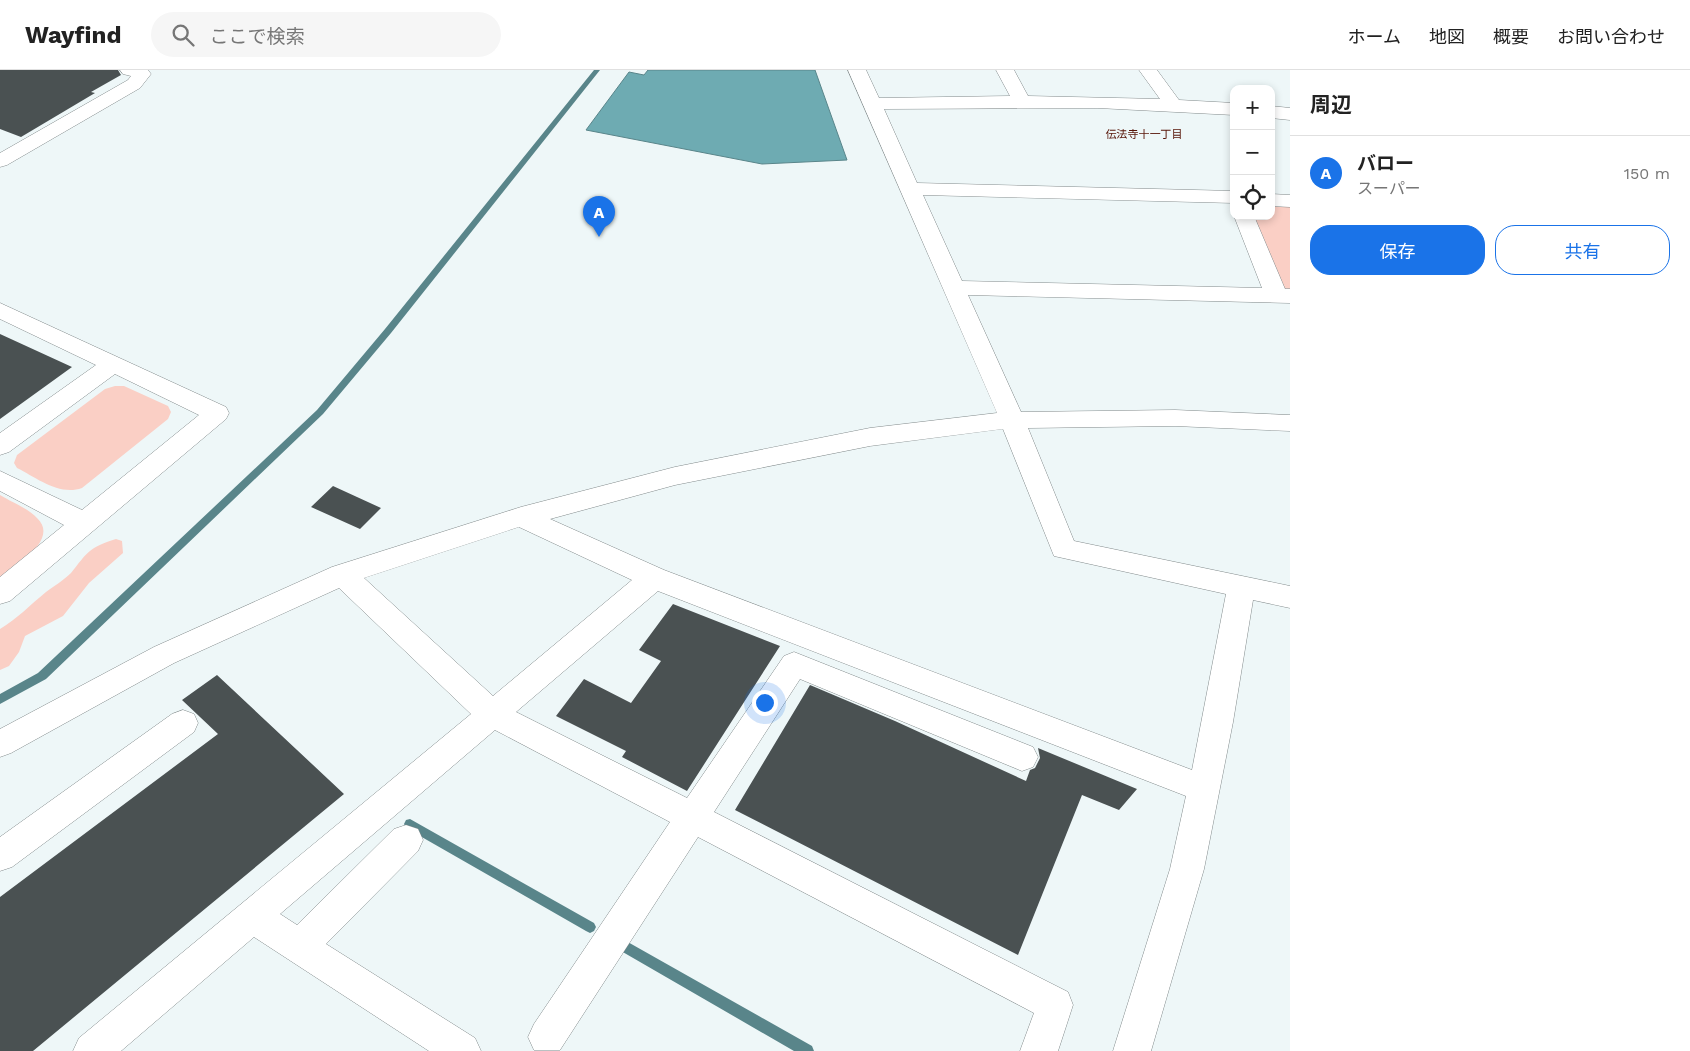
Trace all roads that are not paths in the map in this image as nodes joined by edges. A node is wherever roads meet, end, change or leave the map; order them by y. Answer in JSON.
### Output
{"nodes":[{"id":1,"x":129,"y":70,"type":"edge"},
{"id":2,"x":857,"y":70,"type":"edge"},
{"id":3,"x":1005,"y":70,"type":"edge"},
{"id":4,"x":1148,"y":70,"type":"edge"},
{"id":5,"x":1022,"y":101,"type":"junction"},
{"id":6,"x":871,"y":104,"type":"junction"},
{"id":7,"x":1173,"y":104,"type":"junction"},
{"id":8,"x":1230,"y":109,"type":"edge"},
{"id":9,"x":1275,"y":112,"type":"edge"},
{"id":10,"x":1290,"y":114,"type":"edge"},
{"id":11,"x":0,"y":161,"type":"edge"},
{"id":12,"x":910,"y":190,"type":"junction"},
{"id":13,"x":1230,"y":197,"type":"edge"},
{"id":14,"x":1275,"y":200,"type":"edge"},
{"id":15,"x":1290,"y":201,"type":"edge"},
{"id":16,"x":1246,"y":220,"type":"edge"},
{"id":17,"x":954,"y":288,"type":"junction"},
{"id":18,"x":1283,"y":296,"type":"edge"},
{"id":19,"x":0,"y":310,"type":"edge"},
{"id":20,"x":113,"y":364,"type":"junction"},
{"id":21,"x":1012,"y":420,"type":"junction"},
{"id":22,"x":1290,"y":422,"type":"edge"},
{"id":23,"x":0,"y":446,"type":"edge"},
{"id":24,"x":0,"y":480,"type":"edge"},
{"id":25,"x":520,"y":517,"type":"junction"},
{"id":26,"x":84,"y":524,"type":"junction"},
{"id":27,"x":342,"y":574,"type":"junction"},
{"id":28,"x":654,"y":578,"type":"junction"},
{"id":29,"x":1241,"y":586,"type":"junction"},
{"id":30,"x":0,"y":593,"type":"edge"},
{"id":31,"x":1290,"y":597,"type":"edge"},
{"id":32,"x":492,"y":714,"type":"junction"},
{"id":33,"x":183,"y":723,"type":"dead end"},
{"id":34,"x":0,"y":744,"type":"edge"},
{"id":35,"x":1022,"y":757,"type":"dead end"},
{"id":36,"x":1204,"y":789,"type":"junction"},
{"id":37,"x":692,"y":817,"type":"junction"},
{"id":38,"x":406,"y":840,"type":"dead end"},
{"id":39,"x":0,"y":856,"type":"edge"},
{"id":40,"x":252,"y":916,"type":"junction"},
{"id":41,"x":299,"y":947,"type":"junction"},
{"id":42,"x":547,"y":1037,"type":"dead end"},
{"id":43,"x":92,"y":1051,"type":"edge"},
{"id":44,"x":462,"y":1051,"type":"edge"},
{"id":45,"x":1039,"y":1051,"type":"edge"},
{"id":46,"x":1132,"y":1051,"type":"edge"}],
"edges":[{"from":1,"to":11,"type":"street"},
{"from":2,"to":6,"type":"street"},
{"from":3,"to":5,"type":"street"},
{"from":4,"to":7,"type":"street"},
{"from":5,"to":6,"type":"street"},
{"from":5,"to":7,"type":"street"},
{"from":6,"to":12,"type":"street"},
{"from":7,"to":8,"type":"street"},
{"from":9,"to":10,"type":"street"},
{"from":12,"to":13,"type":"street"},
{"from":12,"to":17,"type":"street"},
{"from":14,"to":15,"type":"street"},
{"from":16,"to":18,"type":"street"},
{"from":17,"to":18,"type":"street"},
{"from":17,"to":21,"type":"street"},
{"from":19,"to":20,"type":"street"},
{"from":20,"to":23,"type":"street"},
{"from":20,"to":26,"type":"street"},
{"from":21,"to":22,"type":"street"},
{"from":21,"to":25,"type":"street"},
{"from":21,"to":29,"type":"street"},
{"from":24,"to":26,"type":"street"},
{"from":25,"to":27,"type":"street"},
{"from":25,"to":28,"type":"street"},
{"from":26,"to":30,"type":"street"},
{"from":27,"to":32,"type":"street"},
{"from":27,"to":34,"type":"street"},
{"from":28,"to":32,"type":"street"},
{"from":28,"to":36,"type":"street"},
{"from":29,"to":31,"type":"street"},
{"from":29,"to":36,"type":"street"},
{"from":32,"to":37,"type":"street"},
{"from":32,"to":40,"type":"street"},
{"from":33,"to":39,"type":"street"},
{"from":35,"to":37,"type":"street"},
{"from":36,"to":46,"type":"street"},
{"from":37,"to":42,"type":"street"},
{"from":37,"to":45,"type":"street"},
{"from":38,"to":41,"type":"street"},
{"from":40,"to":41,"type":"street"},
{"from":40,"to":43,"type":"street"},
{"from":41,"to":44,"type":"street"}]}
